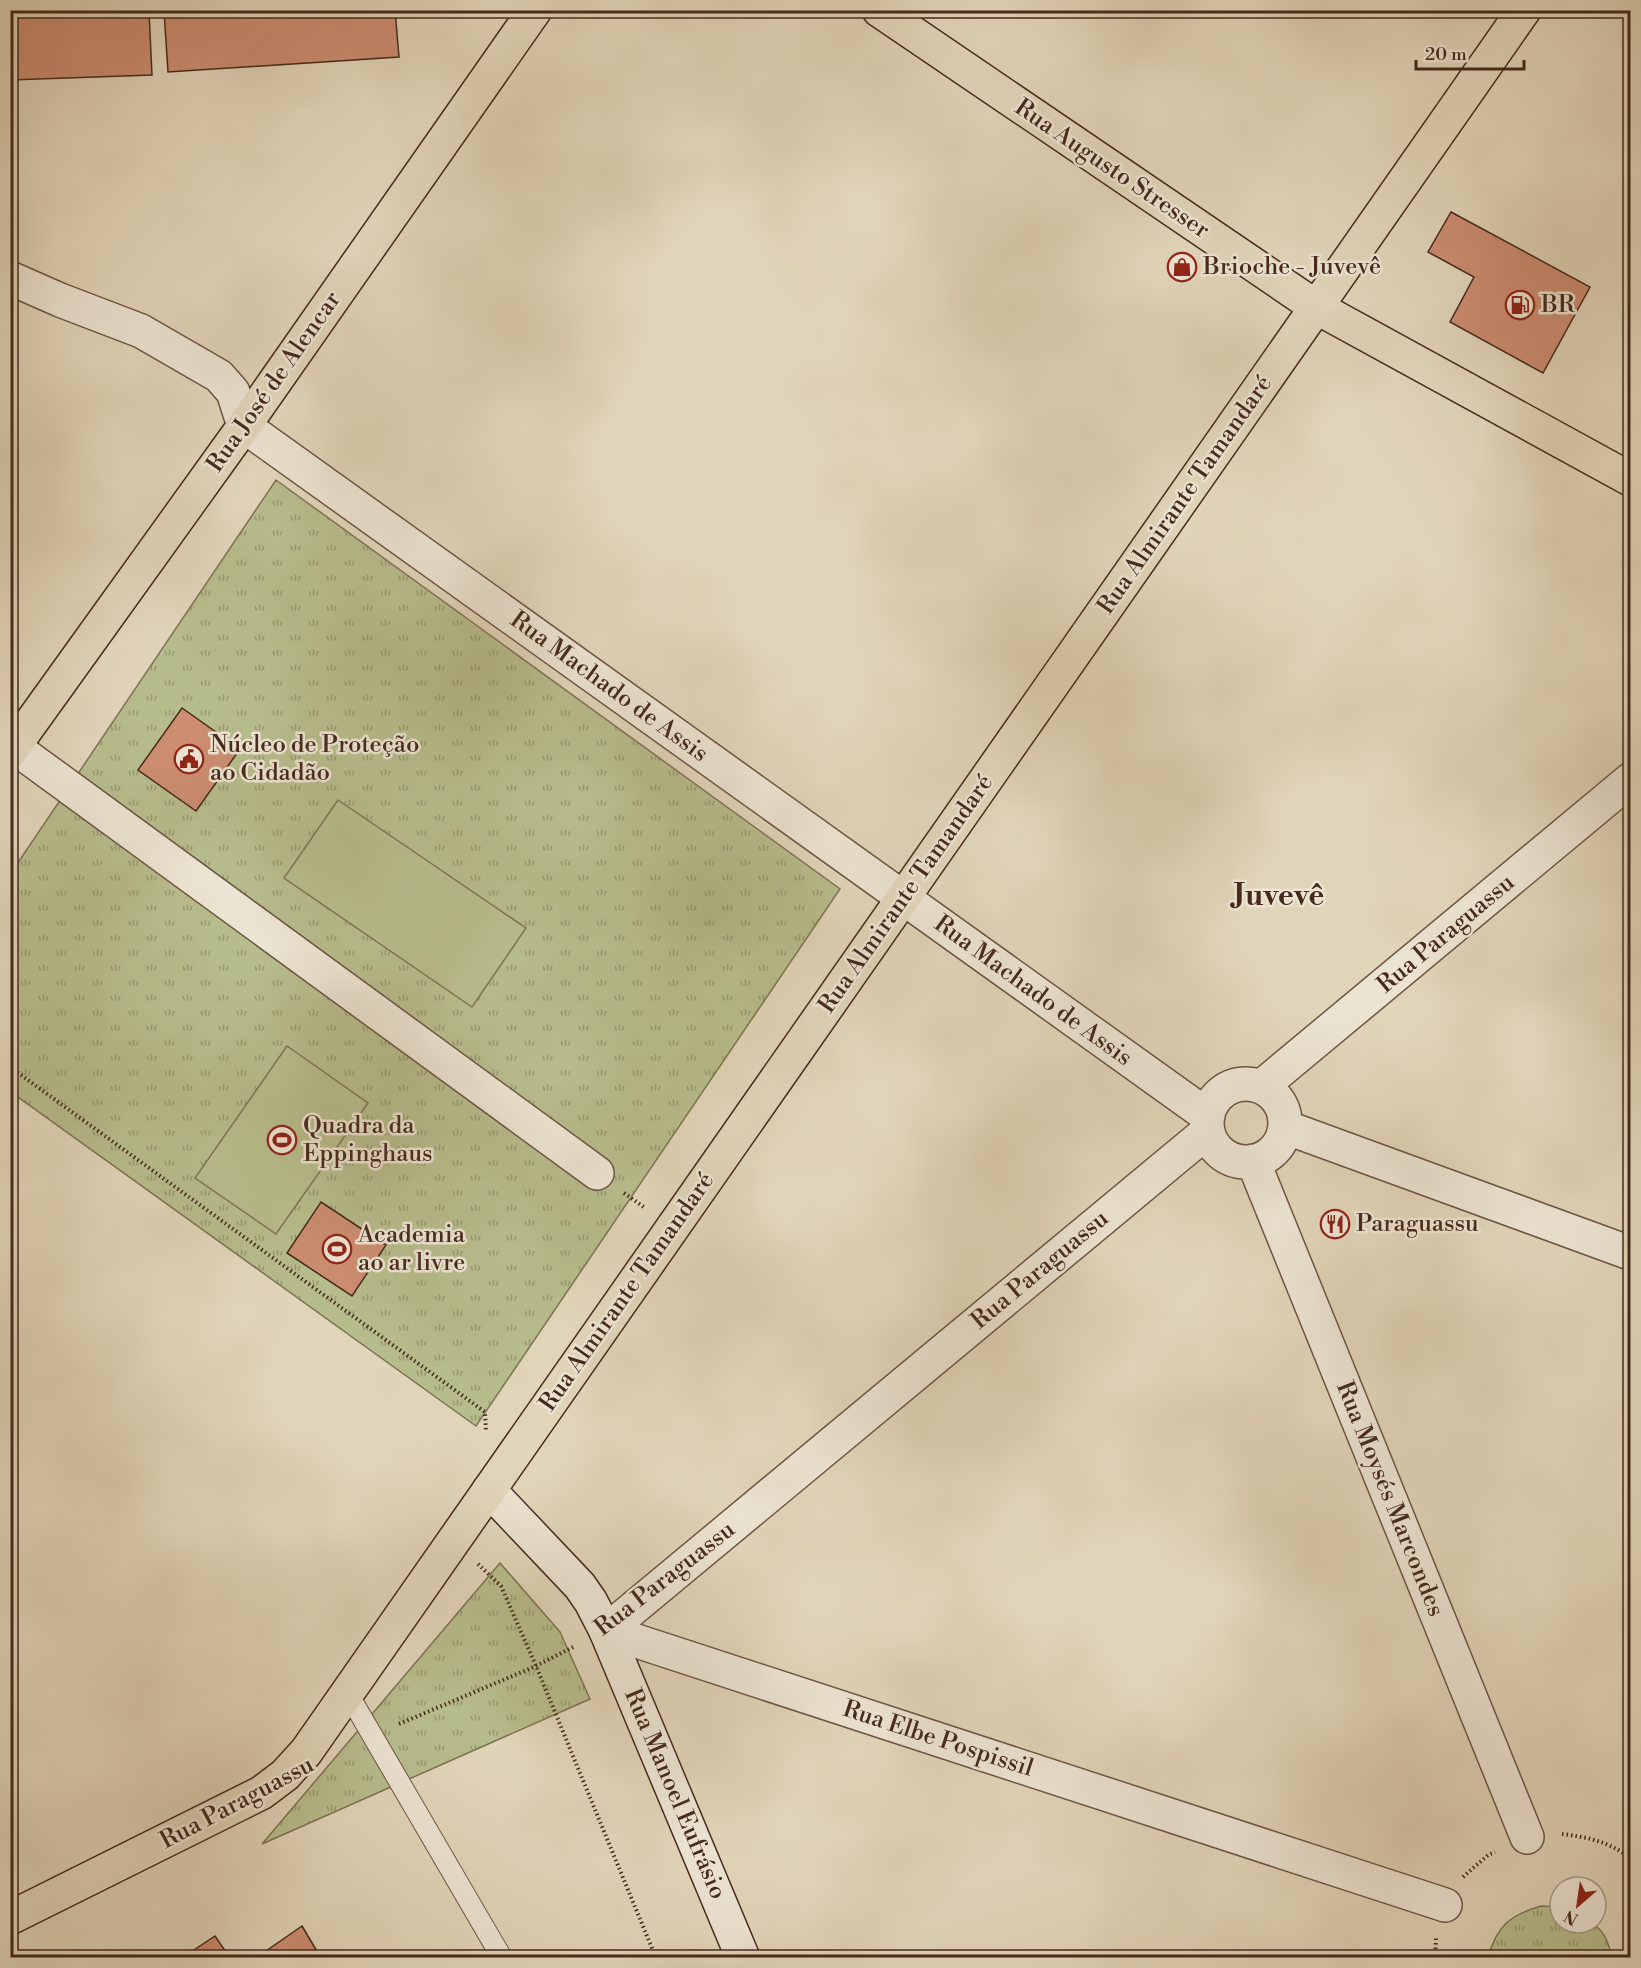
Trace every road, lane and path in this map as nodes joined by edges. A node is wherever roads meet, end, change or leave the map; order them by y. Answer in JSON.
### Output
{"nodes":[{"id":1,"x":535,"y":10,"type":"edge"},
{"id":2,"x":879,"y":10,"type":"edge"},
{"id":3,"x":1524,"y":10,"type":"edge"},
{"id":4,"x":10,"y":278,"type":"edge"},
{"id":5,"x":1316,"y":307,"type":"junction"},
{"id":6,"x":244,"y":426,"type":"junction"},
{"id":7,"x":1630,"y":479,"type":"edge"},
{"id":8,"x":12,"y":749,"type":"edge"},
{"id":9,"x":1630,"y":780,"type":"edge"},
{"id":10,"x":903,"y":898,"type":"junction"},
{"id":11,"x":10,"y":1067,"type":"edge"},
{"id":12,"x":1261,"y":1087,"type":"junction"},
{"id":13,"x":1208,"y":1123,"type":"junction"},
{"id":14,"x":1285,"y":1127,"type":"junction"},
{"id":15,"x":1253,"y":1161,"type":"junction"},
{"id":16,"x":597,"y":1173,"type":"joint"},
{"id":17,"x":672,"y":1228,"type":"junction"},
{"id":18,"x":1630,"y":1253,"type":"edge"},
{"id":19,"x":486,"y":1434,"type":"dead end"},
{"id":20,"x":489,"y":1490,"type":"junction"},
{"id":21,"x":501,"y":1586,"type":"dead end"},
{"id":22,"x":606,"y":1631,"type":"junction"},
{"id":23,"x":536,"y":1666,"type":"junction"},
{"id":24,"x":347,"y":1692,"type":"junction"},
{"id":25,"x":373,"y":1735,"type":"junction"},
{"id":26,"x":285,"y":1775,"type":"joint"},
{"id":27,"x":1527,"y":1837,"type":"dead end"},
{"id":28,"x":1445,"y":1905,"type":"dead end"},
{"id":29,"x":10,"y":1918,"type":"edge"},
{"id":30,"x":502,"y":1958,"type":"edge"},
{"id":31,"x":656,"y":1958,"type":"edge"},
{"id":32,"x":743,"y":1958,"type":"edge"}],
"edges":[{"from":1,"to":6,"type":"main road","name":"Rua José de Alencar"},
{"from":2,"to":5,"type":"main road","name":"Rua Augusto Stresser"},
{"from":3,"to":5,"type":"main road","name":"Rua Almirante Tamandaré"},
{"from":4,"to":6,"type":"street"},
{"from":5,"to":7,"type":"main road","name":"Rua Augusto Stresser"},
{"from":5,"to":10,"type":"main road","name":"Rua Almirante Tamandaré"},
{"from":6,"to":8,"type":"main road","name":"Rua José de Alencar"},
{"from":6,"to":10,"type":"street","name":"Rua Machado de Assis"},
{"from":8,"to":16,"type":"street"},
{"from":9,"to":12,"type":"street","name":"Rua Paraguassu"},
{"from":10,"to":13,"type":"street","name":"Rua Machado de Assis"},
{"from":10,"to":17,"type":"main road","name":"Rua Almirante Tamandaré"},
{"from":11,"to":19,"type":"path"},
{"from":12,"to":13,"type":"street"},
{"from":12,"to":14,"type":"street"},
{"from":13,"to":15,"type":"street"},
{"from":13,"to":22,"type":"street","name":"Rua Paraguassu"},
{"from":14,"to":15,"type":"street"},
{"from":14,"to":18,"type":"street"},
{"from":15,"to":27,"type":"street","name":"Rua Moysés Marcondes"},
{"from":16,"to":17,"type":"path"},
{"from":17,"to":20,"type":"main road","name":"Rua Almirante Tamandaré"},
{"from":20,"to":22,"type":"street"},
{"from":20,"to":24,"type":"main road","name":"Rua Almirante Tamandaré"},
{"from":21,"to":23,"type":"path"},
{"from":22,"to":23,"type":"path","name":"Rua Paraguassu"},
{"from":22,"to":28,"type":"street","name":"Rua Elbe Pospissil"},
{"from":22,"to":32,"type":"street","name":"Rua Manoel Eufrásio"},
{"from":23,"to":25,"type":"path","name":"Rua Paraguassu"},
{"from":23,"to":31,"type":"path"},
{"from":24,"to":25,"type":"lane"},
{"from":24,"to":26,"type":"main road","name":"Rua Almirante Tamandaré"},
{"from":25,"to":30,"type":"lane"},
{"from":26,"to":29,"type":"main road","name":"Rua Paraguassu"}]}
